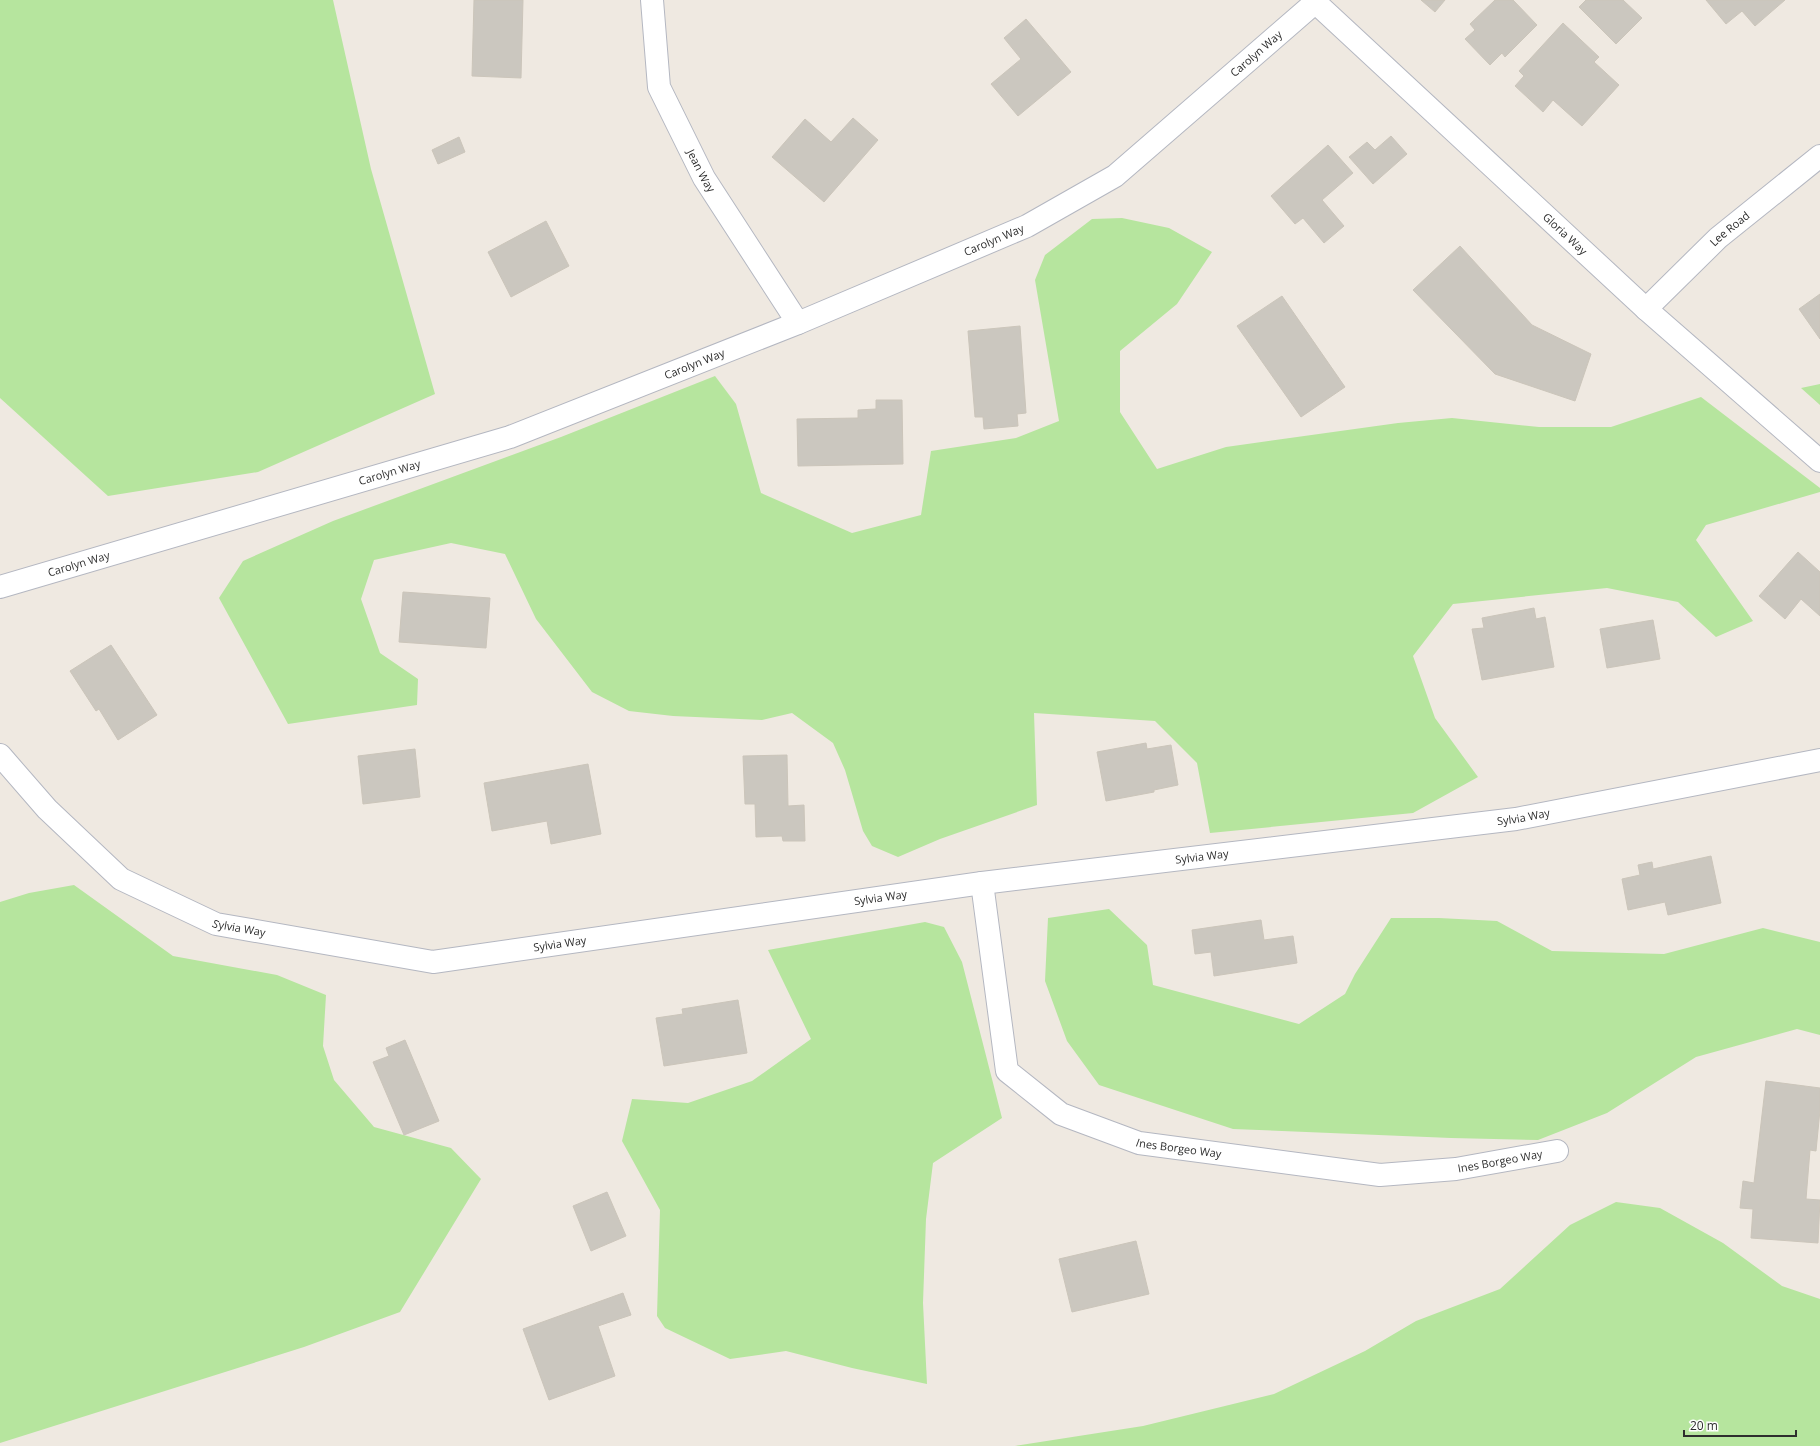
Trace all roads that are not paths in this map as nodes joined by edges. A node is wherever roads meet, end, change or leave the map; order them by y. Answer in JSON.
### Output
{"nodes":[{"id":1,"x":652,"y":0,"type":"edge"},
{"id":2,"x":1316,"y":1,"type":"edge"},
{"id":3,"x":1820,"y":156,"type":"edge"},
{"id":4,"x":1646,"y":309,"type":"junction"},
{"id":5,"x":798,"y":323,"type":"junction"},
{"id":6,"x":1820,"y":461,"type":"edge"},
{"id":7,"x":0,"y":587,"type":"edge"},
{"id":8,"x":0,"y":755,"type":"edge"},
{"id":9,"x":1820,"y":760,"type":"edge"},
{"id":10,"x":982,"y":883,"type":"junction"},
{"id":11,"x":1557,"y":1151,"type":"dead end"}],
"edges":[{"from":1,"to":5,"type":"street","name":"Jean Way"},
{"from":2,"to":4,"type":"street","name":"Gloria Way"},
{"from":2,"to":5,"type":"street","name":"Carolyn Way"},
{"from":3,"to":4,"type":"street","name":"Lee Road"},
{"from":4,"to":6,"type":"street","name":"Gloria Way"},
{"from":5,"to":7,"type":"street","name":"Carolyn Way"},
{"from":8,"to":10,"type":"street","name":"Sylvia Way"},
{"from":9,"to":10,"type":"street","name":"Sylvia Way"},
{"from":10,"to":11,"type":"street","name":"Ines Borgeo Way"}]}
